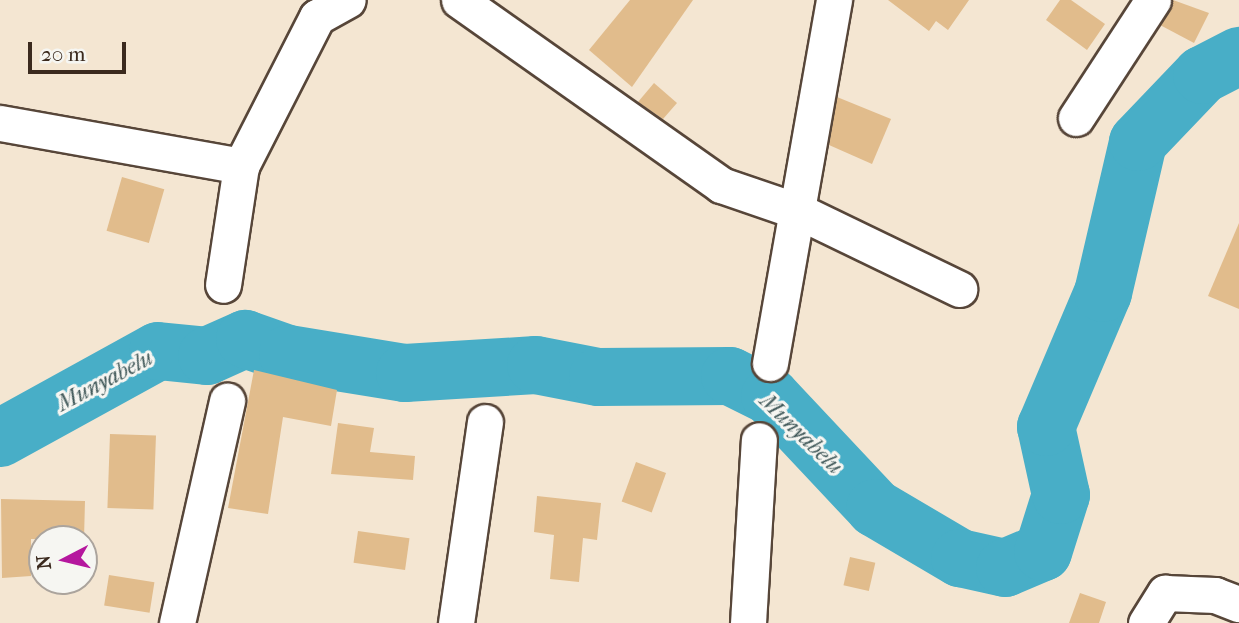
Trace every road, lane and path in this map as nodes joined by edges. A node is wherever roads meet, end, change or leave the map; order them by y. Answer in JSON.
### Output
{"nodes":[{"id":1,"x":348,"y":0,"type":"edge"},
{"id":2,"x":459,"y":0,"type":"edge"},
{"id":3,"x":834,"y":0,"type":"edge"},
{"id":4,"x":1153,"y":0,"type":"edge"},
{"id":5,"x":1076,"y":118,"type":"dead end"},
{"id":6,"x":0,"y":124,"type":"edge"},
{"id":7,"x":241,"y":166,"type":"junction"},
{"id":8,"x":800,"y":212,"type":"junction"},
{"id":9,"x":223,"y":285,"type":"dead end"},
{"id":10,"x":959,"y":289,"type":"dead end"},
{"id":11,"x":770,"y":363,"type":"dead end"},
{"id":12,"x":227,"y":401,"type":"dead end"},
{"id":13,"x":485,"y":422,"type":"dead end"},
{"id":14,"x":759,"y":440,"type":"dead end"},
{"id":15,"x":1239,"y":604,"type":"edge"},
{"id":16,"x":177,"y":623,"type":"edge"},
{"id":17,"x":456,"y":623,"type":"edge"},
{"id":18,"x":748,"y":623,"type":"edge"},
{"id":19,"x":1146,"y":623,"type":"edge"}],
"edges":[{"from":1,"to":7,"type":"street"},
{"from":2,"to":8,"type":"street"},
{"from":3,"to":8,"type":"street"},
{"from":4,"to":5,"type":"street"},
{"from":6,"to":7,"type":"street"},
{"from":7,"to":9,"type":"street"},
{"from":8,"to":10,"type":"street"},
{"from":8,"to":11,"type":"street"},
{"from":12,"to":16,"type":"street"},
{"from":13,"to":17,"type":"street"},
{"from":14,"to":18,"type":"street"},
{"from":15,"to":19,"type":"street"}]}
